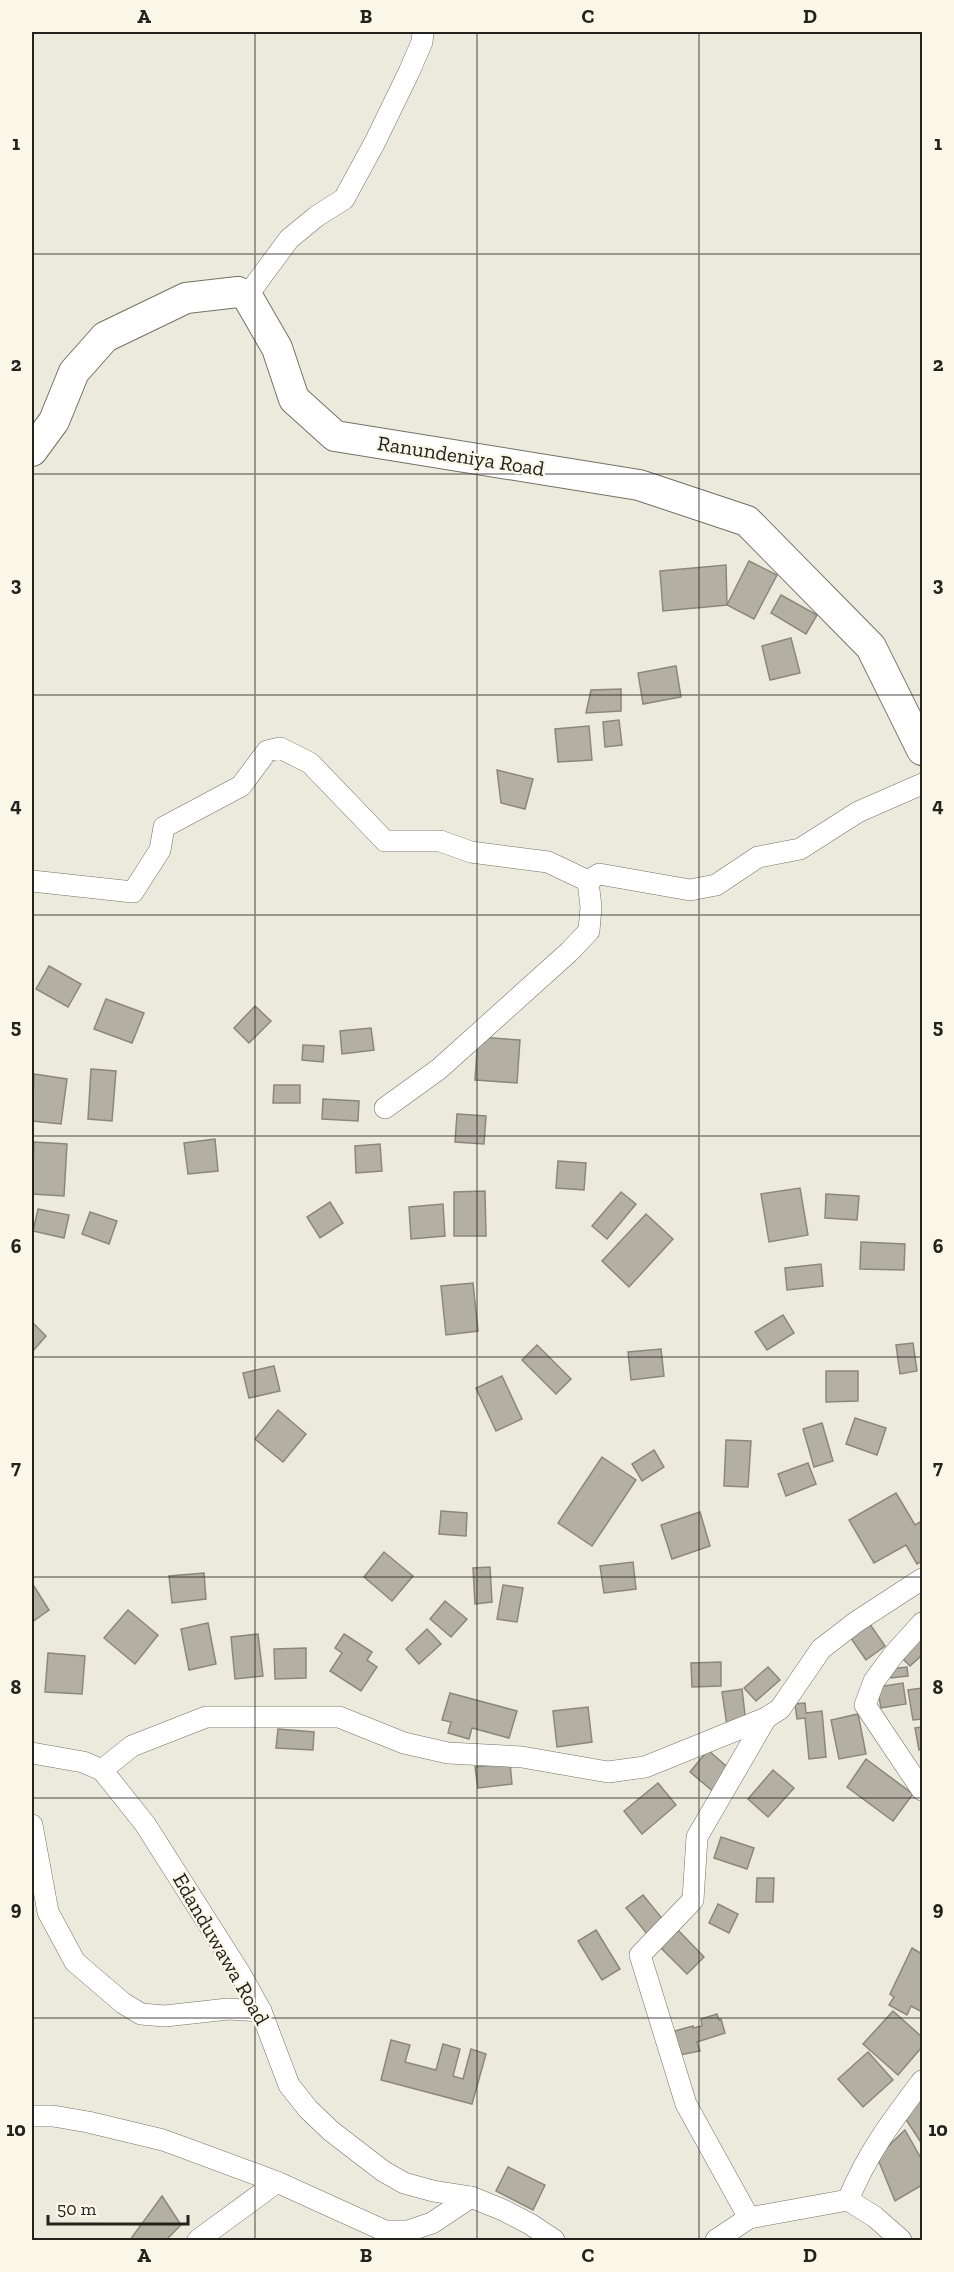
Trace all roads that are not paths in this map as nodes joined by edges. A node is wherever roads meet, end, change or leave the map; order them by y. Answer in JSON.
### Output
{"nodes":[{"id":1,"x":423,"y":32,"type":"edge"},
{"id":2,"x":247,"y":296,"type":"junction"},
{"id":3,"x":32,"y":451,"type":"edge"},
{"id":4,"x":922,"y":750,"type":"edge"},
{"id":5,"x":922,"y":784,"type":"edge"},
{"id":6,"x":32,"y":881,"type":"edge"},
{"id":7,"x":588,"y":881,"type":"junction"},
{"id":8,"x":385,"y":1108,"type":"dead end"},
{"id":9,"x":922,"y":1579,"type":"edge"},
{"id":10,"x":922,"y":1623,"type":"edge"},
{"id":11,"x":766,"y":1718,"type":"junction"},
{"id":12,"x":32,"y":1753,"type":"edge"},
{"id":13,"x":102,"y":1770,"type":"junction"},
{"id":14,"x":922,"y":1790,"type":"edge"},
{"id":15,"x":32,"y":1825,"type":"edge"},
{"id":16,"x":261,"y":2011,"type":"junction"},
{"id":17,"x":922,"y":2081,"type":"edge"},
{"id":18,"x":32,"y":2116,"type":"edge"},
{"id":19,"x":277,"y":2182,"type":"junction"},
{"id":20,"x":471,"y":2197,"type":"junction"},
{"id":21,"x":848,"y":2200,"type":"junction"},
{"id":22,"x":749,"y":2218,"type":"junction"},
{"id":23,"x":198,"y":2241,"type":"edge"},
{"id":24,"x":554,"y":2241,"type":"edge"},
{"id":25,"x":716,"y":2241,"type":"edge"},
{"id":26,"x":901,"y":2241,"type":"edge"}],
"edges":[{"from":1,"to":2,"type":"street"},
{"from":2,"to":3,"type":"main road"},
{"from":2,"to":4,"type":"main road","name":"Ranundeniya Road"},
{"from":5,"to":7,"type":"street"},
{"from":6,"to":7,"type":"street"},
{"from":7,"to":8,"type":"street"},
{"from":9,"to":11,"type":"street"},
{"from":10,"to":14,"type":"street"},
{"from":11,"to":13,"type":"street"},
{"from":11,"to":22,"type":"street"},
{"from":12,"to":13,"type":"street"},
{"from":13,"to":16,"type":"street","name":"Edanduwawa Road"},
{"from":15,"to":16,"type":"street"},
{"from":16,"to":20,"type":"street","name":"Edanduwawa Road"},
{"from":17,"to":21,"type":"street"},
{"from":18,"to":19,"type":"street"},
{"from":19,"to":20,"type":"street"},
{"from":19,"to":23,"type":"street"},
{"from":20,"to":24,"type":"street","name":"Edanduwawa Road"},
{"from":21,"to":22,"type":"street"},
{"from":21,"to":26,"type":"street"},
{"from":22,"to":25,"type":"street"}]}
